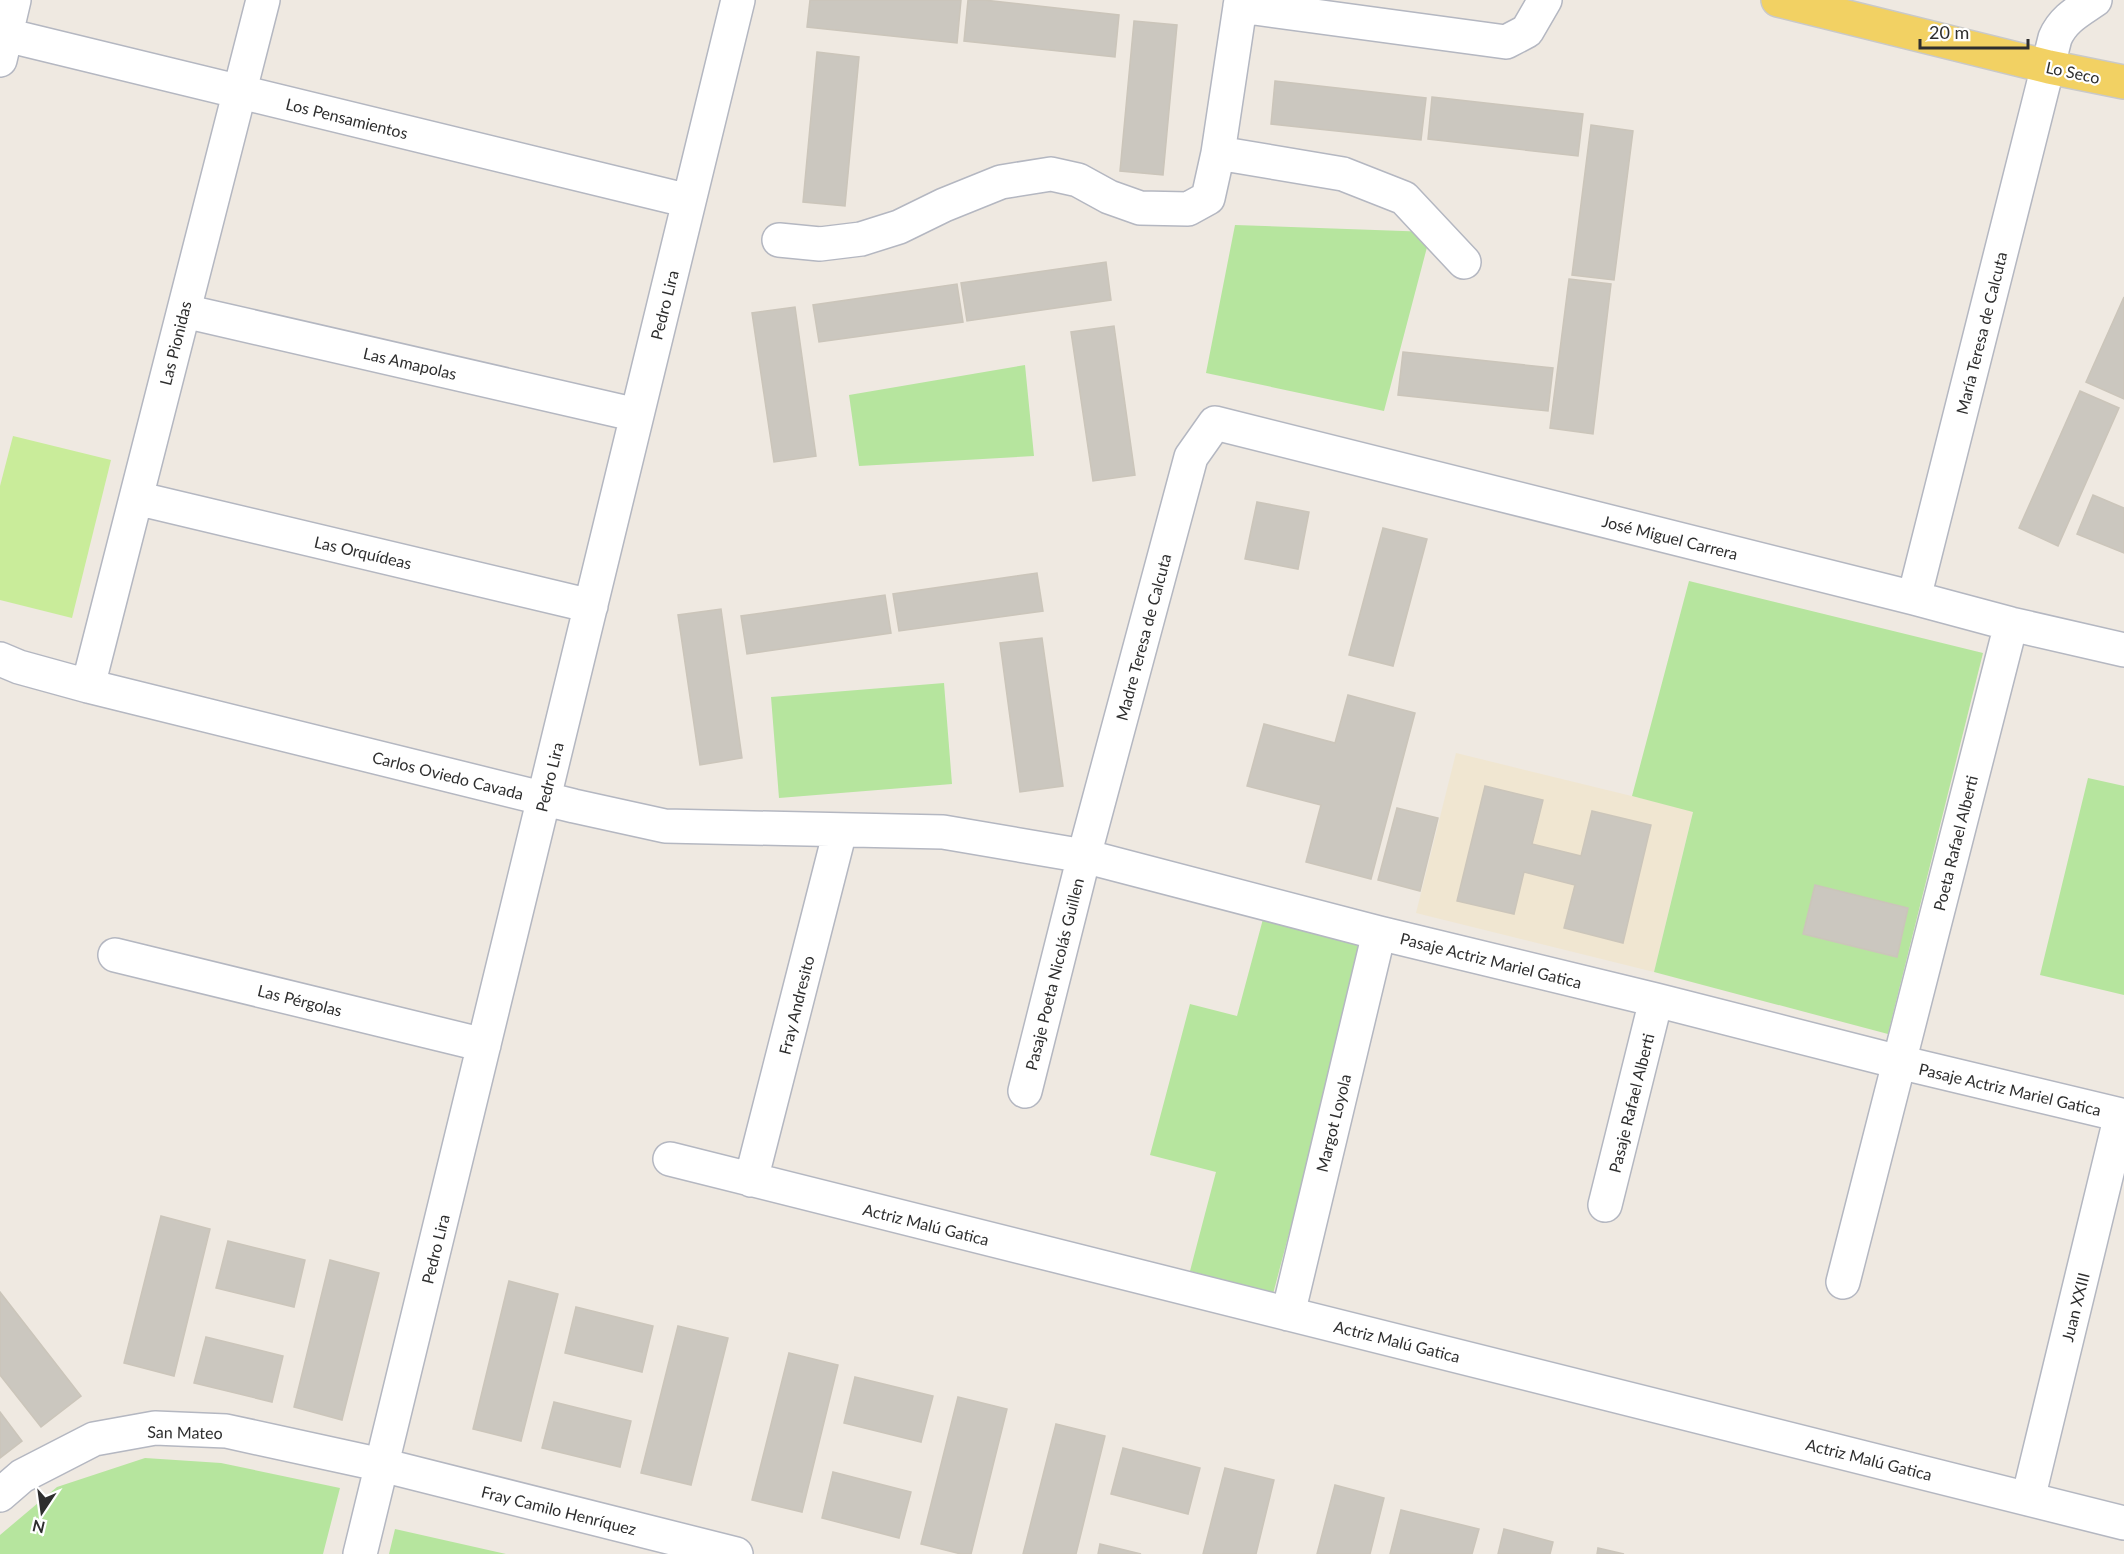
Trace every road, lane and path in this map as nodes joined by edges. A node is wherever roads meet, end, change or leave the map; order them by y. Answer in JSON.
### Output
{"nodes":[{"id":1,"x":15,"y":0,"type":"edge"},
{"id":2,"x":263,"y":0,"type":"edge"},
{"id":3,"x":738,"y":0,"type":"edge"},
{"id":4,"x":1545,"y":0,"type":"edge"},
{"id":5,"x":1778,"y":0,"type":"edge"},
{"id":6,"x":2095,"y":0,"type":"edge"},
{"id":7,"x":1240,"y":3,"type":"edge"},
{"id":8,"x":2060,"y":10,"type":"edge"},
{"id":9,"x":3,"y":48,"type":"edge"},
{"id":10,"x":2049,"y":67,"type":"junction"},
{"id":11,"x":2124,"y":82,"type":"edge"},
{"id":12,"x":240,"y":92,"type":"junction"},
{"id":13,"x":1218,"y":153,"type":"junction"},
{"id":14,"x":689,"y":201,"type":"junction"},
{"id":15,"x":779,"y":240,"type":"dead end"},
{"id":16,"x":1464,"y":262,"type":"dead end"},
{"id":17,"x":183,"y":311,"type":"junction"},
{"id":18,"x":637,"y":415,"type":"junction"},
{"id":19,"x":1215,"y":423,"type":"joint"},
{"id":20,"x":136,"y":498,"type":"junction"},
{"id":21,"x":1914,"y":598,"type":"junction"},
{"id":22,"x":591,"y":606,"type":"junction"},
{"id":23,"x":2011,"y":624,"type":"junction"},
{"id":24,"x":2124,"y":650,"type":"edge"},
{"id":25,"x":0,"y":659,"type":"edge"},
{"id":26,"x":88,"y":686,"type":"junction"},
{"id":27,"x":544,"y":798,"type":"junction"},
{"id":28,"x":840,"y":831,"type":"junction"},
{"id":29,"x":1084,"y":856,"type":"junction"},
{"id":30,"x":1379,"y":933,"type":"junction"},
{"id":31,"x":115,"y":955,"type":"dead end"},
{"id":32,"x":1656,"y":1000,"type":"junction"},
{"id":33,"x":484,"y":1045,"type":"junction"},
{"id":34,"x":1899,"y":1062,"type":"junction"},
{"id":35,"x":1025,"y":1091,"type":"dead end"},
{"id":36,"x":2121,"y":1115,"type":"joint"},
{"id":37,"x":670,"y":1160,"type":"dead end"},
{"id":38,"x":751,"y":1180,"type":"junction"},
{"id":39,"x":1605,"y":1205,"type":"dead end"},
{"id":40,"x":1843,"y":1282,"type":"dead end"},
{"id":41,"x":1287,"y":1314,"type":"junction"},
{"id":42,"x":382,"y":1465,"type":"junction"},
{"id":43,"x":0,"y":1495,"type":"edge"},
{"id":44,"x":2028,"y":1499,"type":"junction"},
{"id":45,"x":2124,"y":1523,"type":"edge"},
{"id":46,"x":360,"y":1554,"type":"edge"},
{"id":47,"x":736,"y":1554,"type":"edge"}],
"edges":[{"from":1,"to":9,"type":"street"},
{"from":2,"to":12,"type":"street","name":"Las Pionidas"},
{"from":3,"to":14,"type":"street","name":"Pedro Lira"},
{"from":4,"to":7,"type":"street"},
{"from":5,"to":10,"type":"main road","name":"Lo Seco"},
{"from":6,"to":8,"type":"street"},
{"from":7,"to":13,"type":"street"},
{"from":8,"to":10,"type":"street","name":"María Teresa de Calcuta"},
{"from":9,"to":12,"type":"street","name":"Los Pensamientos"},
{"from":10,"to":11,"type":"main road","name":"Lo Seco"},
{"from":10,"to":21,"type":"street","name":"María Teresa de Calcuta"},
{"from":12,"to":14,"type":"street","name":"Los Pensamientos"},
{"from":12,"to":17,"type":"street","name":"Las Pionidas"},
{"from":13,"to":15,"type":"street"},
{"from":13,"to":16,"type":"street"},
{"from":14,"to":18,"type":"street","name":"Pedro Lira"},
{"from":17,"to":18,"type":"street","name":"Las Amapolas"},
{"from":17,"to":20,"type":"street","name":"Las Pionidas"},
{"from":18,"to":22,"type":"street","name":"Pedro Lira"},
{"from":19,"to":21,"type":"street","name":"José Miguel Carrera"},
{"from":19,"to":29,"type":"street","name":"Madre Teresa de Calcuta"},
{"from":20,"to":22,"type":"street","name":"Las Orquídeas"},
{"from":20,"to":26,"type":"street","name":"Las Pionidas"},
{"from":21,"to":23,"type":"street","name":"José Miguel Carrera"},
{"from":22,"to":27,"type":"street","name":"Pedro Lira"},
{"from":23,"to":24,"type":"street","name":"José Miguel Carrera"},
{"from":23,"to":34,"type":"street","name":"Poeta Rafael Alberti"},
{"from":25,"to":26,"type":"street","name":"Carlos Oviedo Cavada"},
{"from":26,"to":27,"type":"street","name":"Carlos Oviedo Cavada"},
{"from":27,"to":28,"type":"street","name":"Carlos Oviedo Cavada"},
{"from":27,"to":33,"type":"street","name":"Pedro Lira"},
{"from":28,"to":29,"type":"street","name":"Carlos Oviedo Cavada"},
{"from":28,"to":38,"type":"street","name":"Fray Andresito"},
{"from":29,"to":30,"type":"street","name":"Pasaje Actriz Mariel Gatica"},
{"from":29,"to":35,"type":"street","name":"Pasaje Poeta Nicolás Guillen"},
{"from":30,"to":32,"type":"street","name":"Pasaje Actriz Mariel Gatica"},
{"from":30,"to":41,"type":"street","name":"Margot Loyola"},
{"from":31,"to":33,"type":"street","name":"Las Pérgolas"},
{"from":32,"to":34,"type":"street","name":"Pasaje Actriz Mariel Gatica"},
{"from":32,"to":39,"type":"street","name":"Pasaje Rafael Alberti"},
{"from":33,"to":42,"type":"street","name":"Pedro Lira"},
{"from":34,"to":36,"type":"street","name":"Pasaje Actriz Mariel Gatica"},
{"from":34,"to":40,"type":"street","name":"Pasaje Actriz Mariel Gatica"},
{"from":36,"to":44,"type":"street","name":"Juan XXIII"},
{"from":37,"to":38,"type":"street","name":"Actriz Malú Gatica"},
{"from":38,"to":41,"type":"street","name":"Actriz Malú Gatica"},
{"from":41,"to":44,"type":"street","name":"Actriz Malú Gatica"},
{"from":42,"to":43,"type":"street","name":"San Mateo"},
{"from":42,"to":46,"type":"street","name":"Pedro Lira"},
{"from":42,"to":47,"type":"street","name":"Fray Camilo Henríquez"},
{"from":44,"to":45,"type":"street","name":"Actriz Malú Gatica"}]}
